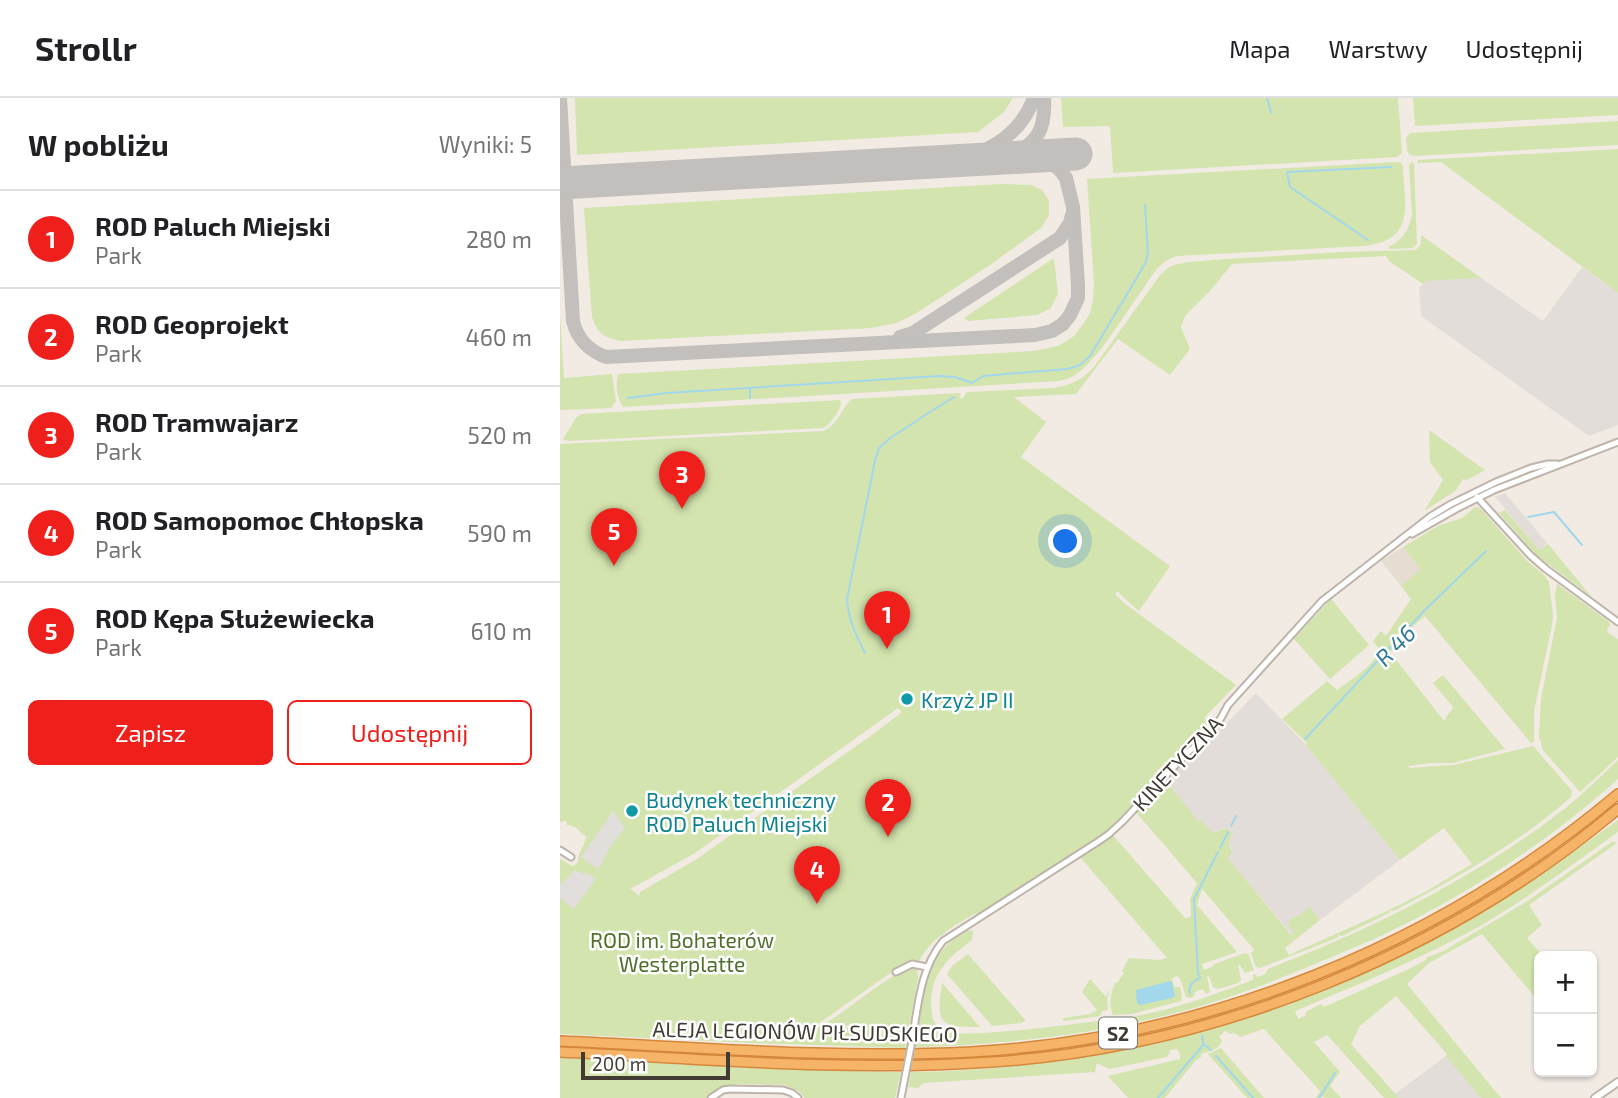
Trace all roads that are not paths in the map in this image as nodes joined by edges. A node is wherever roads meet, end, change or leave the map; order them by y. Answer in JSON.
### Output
{"nodes":[{"id":1,"x":1618,"y":442,"type":"edge"},
{"id":2,"x":1557,"y":464,"type":"junction"},
{"id":3,"x":1472,"y":493,"type":"junction"},
{"id":4,"x":1478,"y":498,"type":"junction"},
{"id":5,"x":1406,"y":536,"type":"junction"},
{"id":6,"x":1618,"y":622,"type":"edge"},
{"id":7,"x":1618,"y":794,"type":"edge"},
{"id":8,"x":1618,"y":809,"type":"edge"},
{"id":9,"x":560,"y":850,"type":"edge"},
{"id":10,"x":571,"y":858,"type":"dead end"},
{"id":11,"x":1008,"y":894,"type":"dead end"},
{"id":12,"x":953,"y":933,"type":"junction"},
{"id":13,"x":927,"y":967,"type":"junction"},
{"id":14,"x":896,"y":972,"type":"dead end"},
{"id":15,"x":560,"y":1041,"type":"edge"},
{"id":16,"x":560,"y":1052,"type":"edge"},
{"id":17,"x":1618,"y":1082,"type":"edge"},
{"id":18,"x":711,"y":1098,"type":"edge"},
{"id":19,"x":798,"y":1098,"type":"edge"},
{"id":20,"x":901,"y":1098,"type":"edge"},
{"id":21,"x":1595,"y":1098,"type":"edge"}],
"edges":[{"from":1,"to":2,"type":"street","name":"KINETYCZNA"},
{"from":2,"to":3,"type":"street","name":"KINETYCZNA"},
{"from":2,"to":4,"type":"street","name":"KINETYCZNA"},
{"from":3,"to":4,"type":"street"},
{"from":3,"to":5,"type":"street","name":"KINETYCZNA"},
{"from":4,"to":5,"type":"street","name":"KINETYCZNA"},
{"from":4,"to":6,"type":"street"},
{"from":5,"to":12,"type":"street","name":"KINETYCZNA"},
{"from":7,"to":15,"type":"highway","name":"ALEJA LEGIONÓW PIŁSUDSKIEGO","number":"S2"},
{"from":8,"to":16,"type":"highway","name":"ALEJA LEGIONÓW PIŁSUDSKIEGO","number":"S2"},
{"from":9,"to":10,"type":"street"},
{"from":11,"to":12,"type":"street","name":"KINETYCZNA"},
{"from":12,"to":13,"type":"street","name":"KINETYCZNA"},
{"from":13,"to":14,"type":"street"},
{"from":13,"to":20,"type":"street","name":"KINETYCZNA","bridge":true},
{"from":17,"to":21,"type":"street"},
{"from":18,"to":19,"type":"street"}]}
